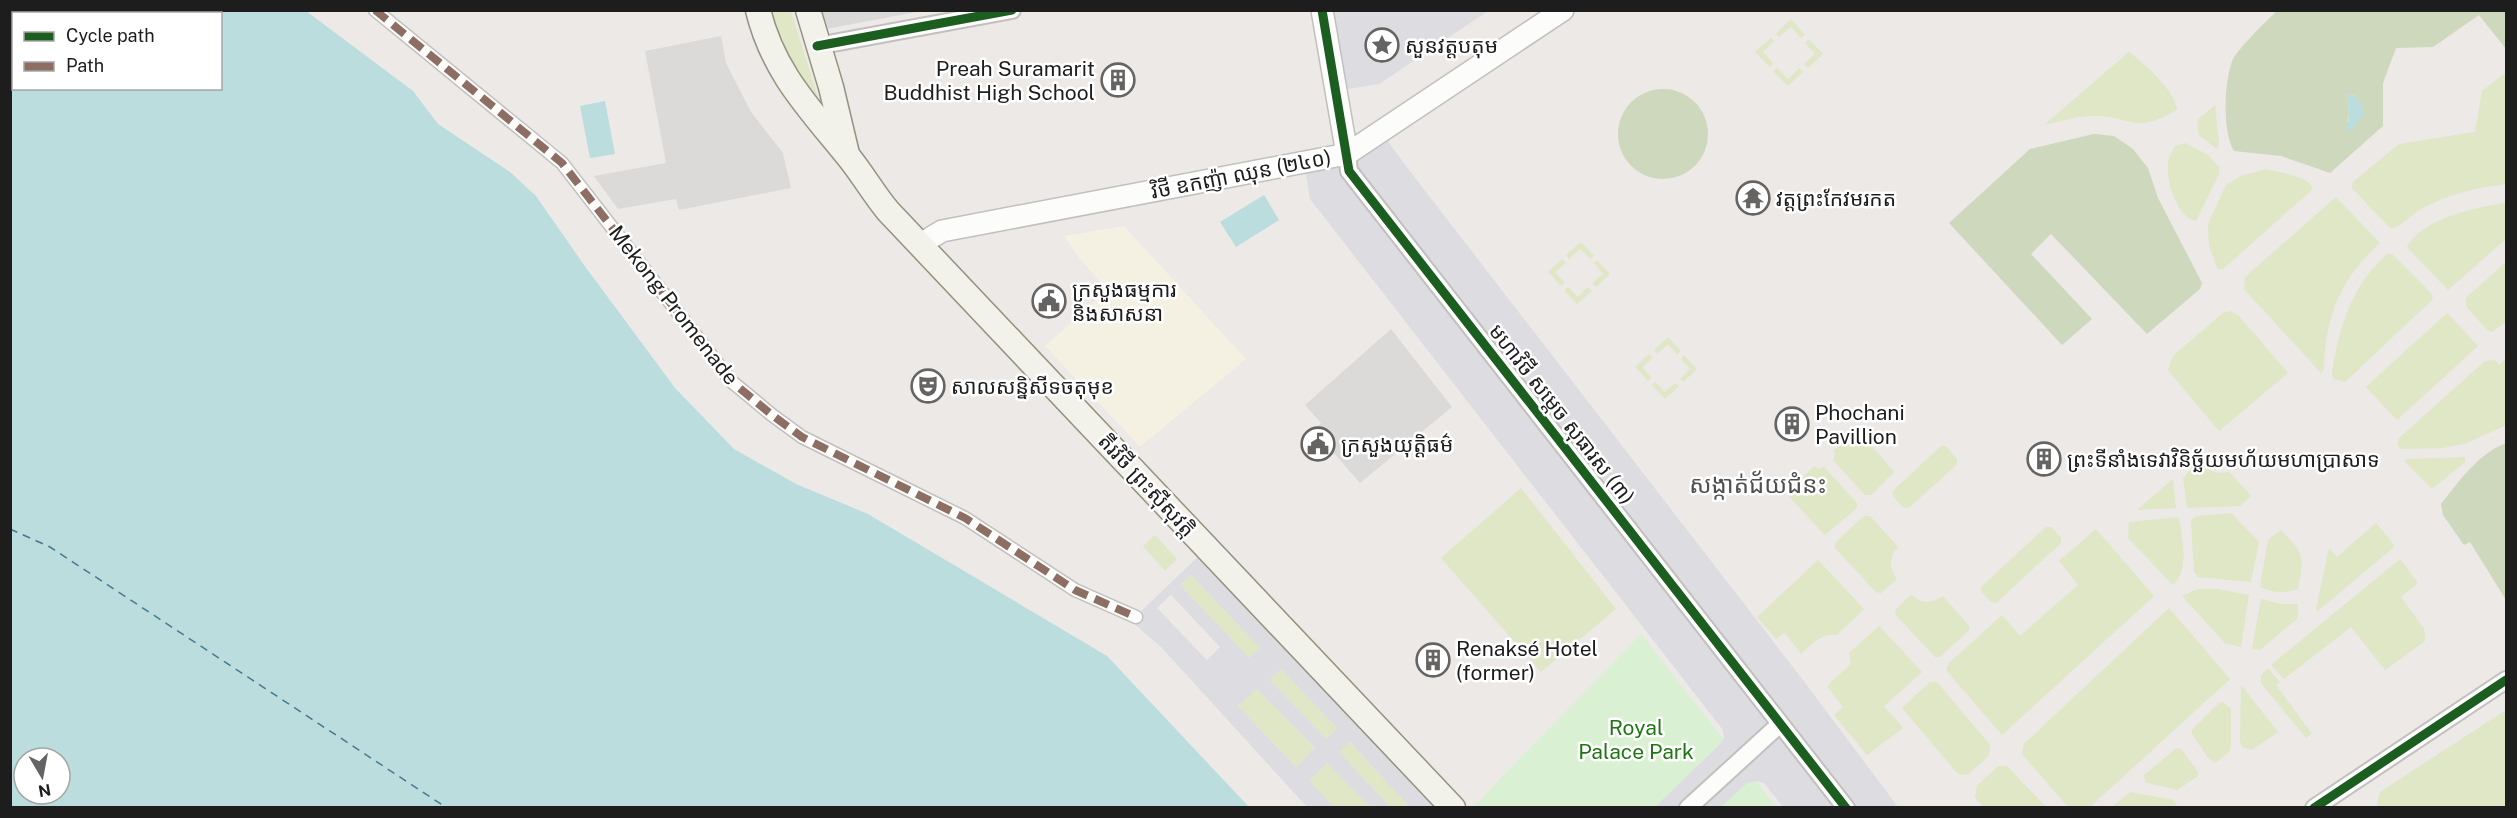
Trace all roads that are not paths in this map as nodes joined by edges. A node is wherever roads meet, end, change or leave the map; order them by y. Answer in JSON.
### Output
{"nodes":[{"id":1,"x":375,"y":10,"type":"edge"},
{"id":2,"x":758,"y":10,"type":"edge"},
{"id":3,"x":808,"y":10,"type":"edge"},
{"id":4,"x":1012,"y":10,"type":"edge"},
{"id":5,"x":1322,"y":10,"type":"edge"},
{"id":6,"x":1563,"y":10,"type":"edge"},
{"id":7,"x":818,"y":46,"type":"junction"},
{"id":8,"x":834,"y":98,"type":"junction"},
{"id":9,"x":806,"y":109,"type":"junction"},
{"id":10,"x":1347,"y":154,"type":"junction"},
{"id":11,"x":848,"y":156,"type":"junction"},
{"id":12,"x":919,"y":245,"type":"junction"},
{"id":13,"x":1136,"y":617,"type":"dead end"},
{"id":14,"x":2506,"y":681,"type":"edge"},
{"id":15,"x":1780,"y":724,"type":"junction"},
{"id":16,"x":1453,"y":807,"type":"edge"},
{"id":17,"x":1688,"y":807,"type":"edge"},
{"id":18,"x":1845,"y":807,"type":"edge"},
{"id":19,"x":2314,"y":807,"type":"edge"}],
"edges":[{"from":1,"to":13,"type":"street","name":"Mekong Promenade"},
{"from":2,"to":9,"type":"main road","name":"តីរវិថី ព្រះស៊ីសុវត្តិ"},
{"from":3,"to":7,"type":"main road","name":"តីរវិថី ព្រះស៊ីសុវត្តិ"},
{"from":4,"to":7,"type":"street"},
{"from":5,"to":10,"type":"street","name":"មហាវិថី សម្តេច សុធារស (៣)"},
{"from":6,"to":10,"type":"street","name":"វិថី ឧកញ៉ា ឈុន (២៤០)"},
{"from":7,"to":8,"type":"main road","name":"តីរវិថី ព្រះស៊ីសុវត្តិ"},
{"from":8,"to":9,"type":"main road"},
{"from":8,"to":11,"type":"main road","name":"តីរវិថី ព្រះស៊ីសុវត្តិ"},
{"from":9,"to":11,"type":"main road","name":"តីរវិថី ព្រះស៊ីសុវត្តិ"},
{"from":10,"to":12,"type":"street","name":"វិថី ឧកញ៉ា ឈុន (២៤០)"},
{"from":10,"to":15,"type":"street","name":"មហាវិថី សម្តេច សុធារស (៣)"},
{"from":11,"to":12,"type":"main road","name":"តីរវិថី ព្រះស៊ីសុវត្តិ"},
{"from":12,"to":16,"type":"main road","name":"តីរវិថី ព្រះស៊ីសុវត្តិ"},
{"from":14,"to":19,"type":"street"},
{"from":15,"to":17,"type":"street"},
{"from":15,"to":18,"type":"street","name":"មហាវិថី សម្តេច សុធារស (៣)"}]}
